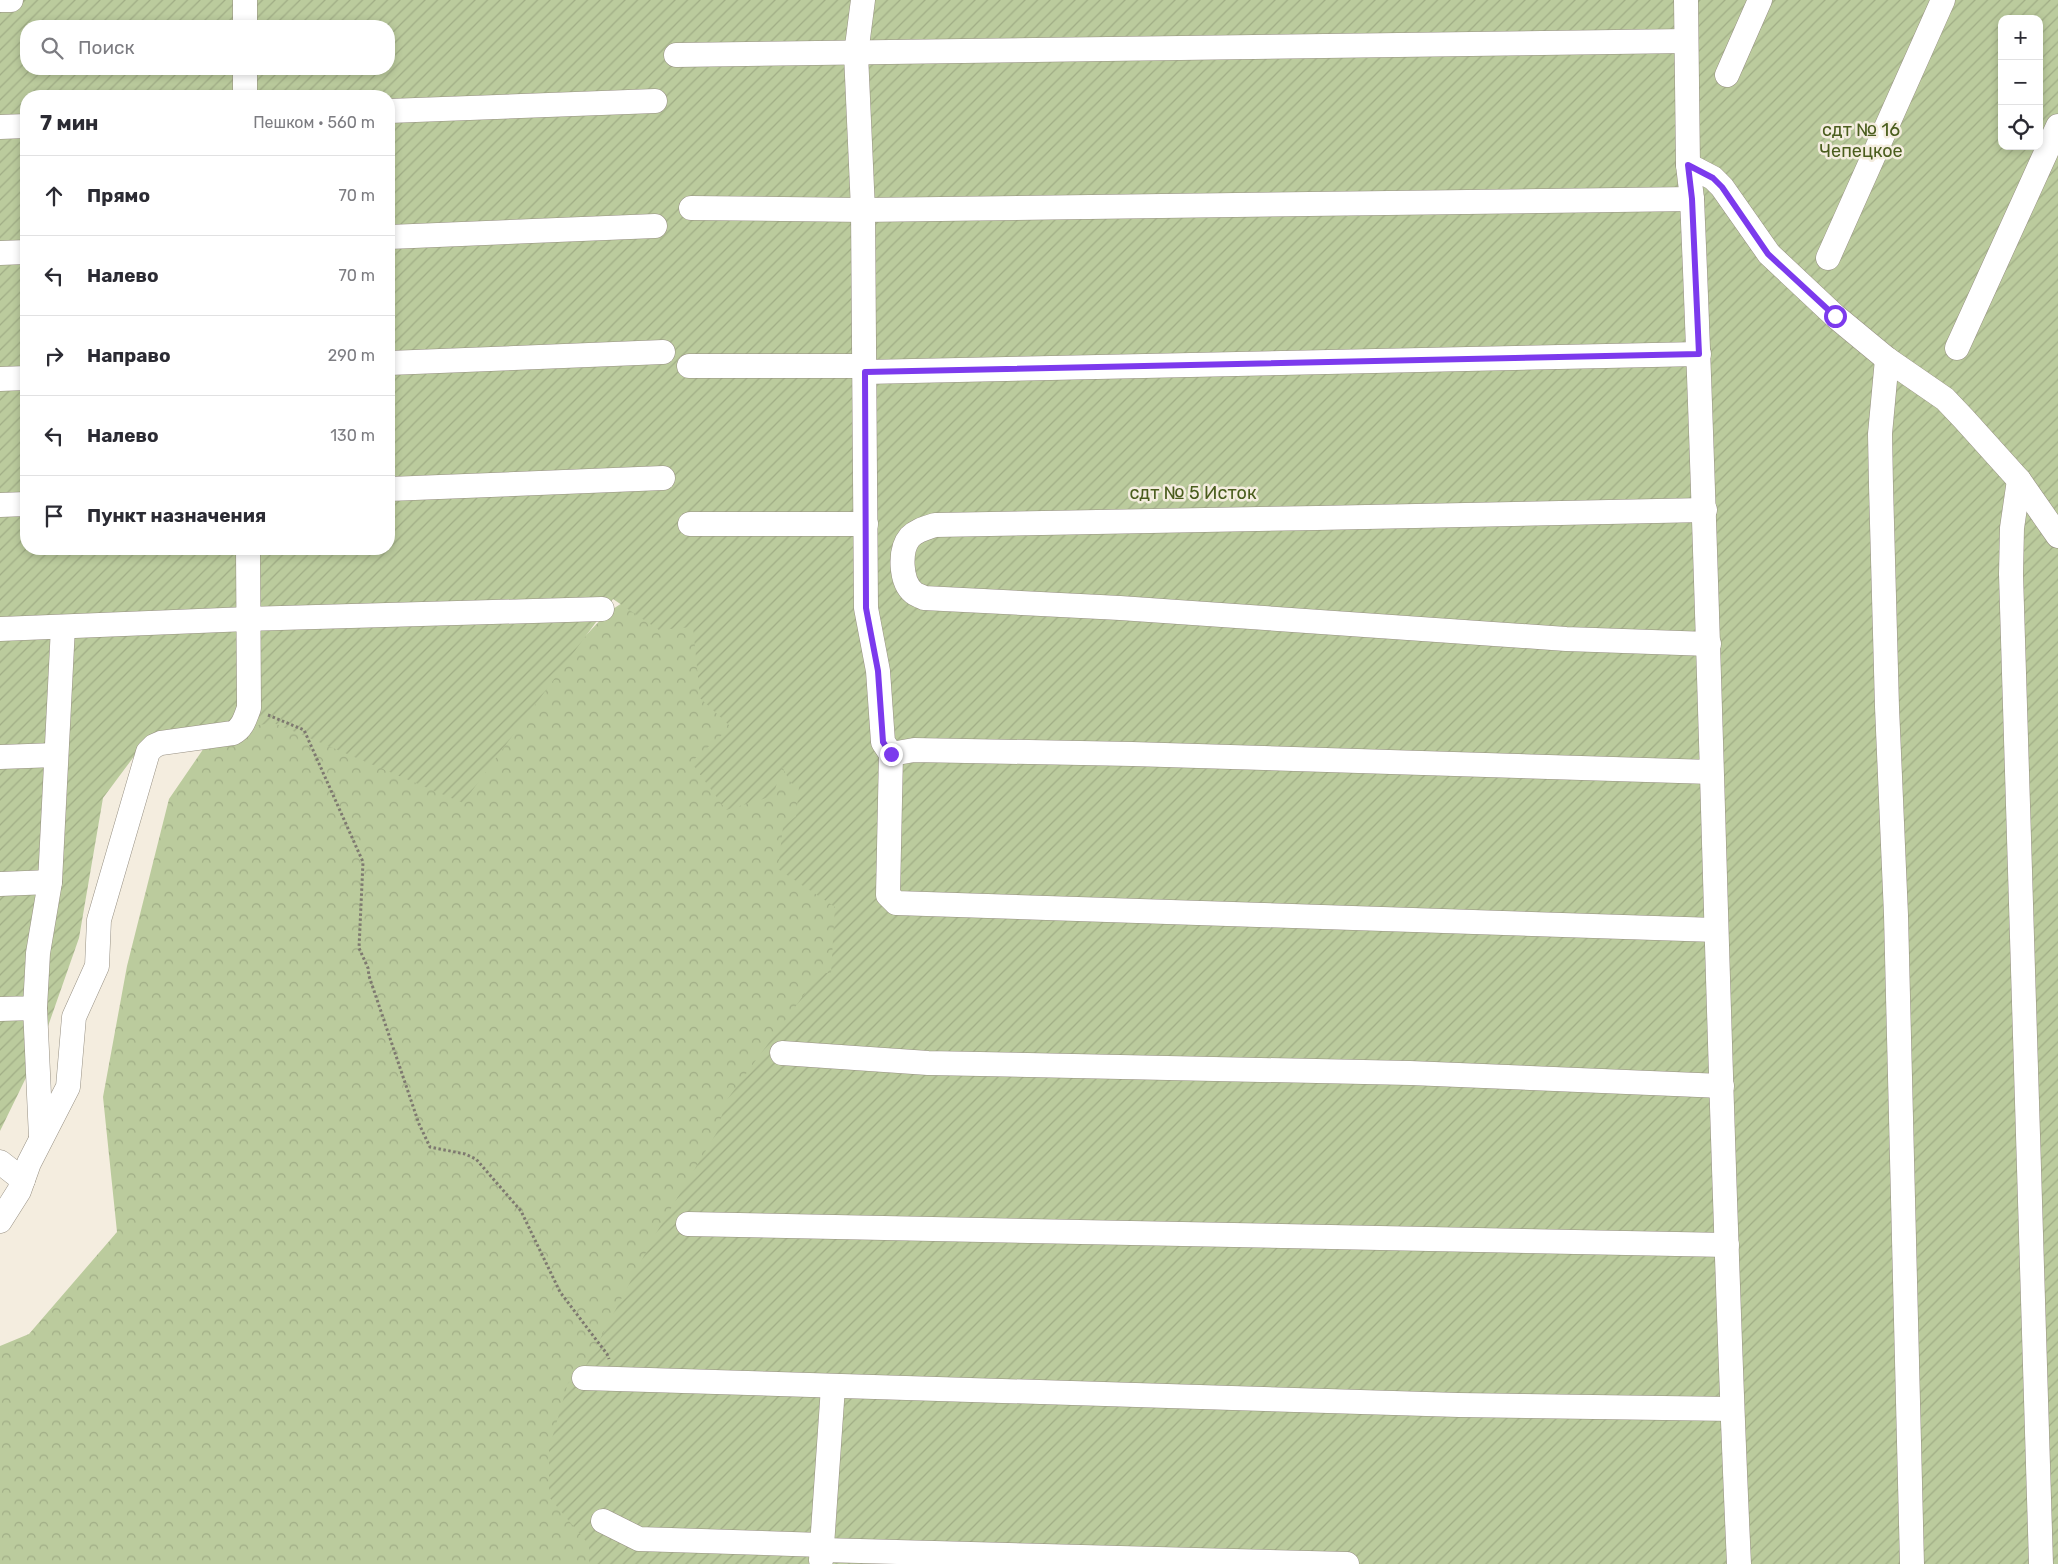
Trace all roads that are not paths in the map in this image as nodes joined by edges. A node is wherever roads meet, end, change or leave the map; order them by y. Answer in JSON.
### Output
{"nodes":[{"id":1,"x":0,"y":0,"type":"edge"},
{"id":2,"x":10,"y":0,"type":"edge"},
{"id":3,"x":245,"y":0,"type":"edge"},
{"id":4,"x":863,"y":0,"type":"edge"},
{"id":5,"x":1686,"y":0,"type":"edge"},
{"id":6,"x":1760,"y":0,"type":"edge"},
{"id":7,"x":1943,"y":0,"type":"edge"},
{"id":8,"x":245,"y":20,"type":"edge"},
{"id":9,"x":1686,"y":41,"type":"junction"},
{"id":10,"x":856,"y":54,"type":"junction"},
{"id":11,"x":676,"y":56,"type":"dead end"},
{"id":12,"x":245,"y":75,"type":"edge"},
{"id":13,"x":1727,"y":75,"type":"dead end"},
{"id":14,"x":245,"y":90,"type":"edge"},
{"id":15,"x":655,"y":101,"type":"dead end"},
{"id":16,"x":395,"y":111,"type":"edge"},
{"id":17,"x":20,"y":126,"type":"edge"},
{"id":18,"x":2058,"y":126,"type":"edge"},
{"id":19,"x":0,"y":127,"type":"edge"},
{"id":20,"x":1688,"y":165,"type":"junction"},
{"id":21,"x":1692,"y":199,"type":"junction"},
{"id":22,"x":691,"y":208,"type":"dead end"},
{"id":23,"x":863,"y":210,"type":"junction"},
{"id":24,"x":655,"y":226,"type":"dead end"},
{"id":25,"x":395,"y":237,"type":"edge"},
{"id":26,"x":20,"y":252,"type":"edge"},
{"id":27,"x":0,"y":253,"type":"edge"},
{"id":28,"x":1828,"y":258,"type":"dead end"},
{"id":29,"x":1958,"y":348,"type":"dead end"},
{"id":30,"x":663,"y":352,"type":"dead end"},
{"id":31,"x":1699,"y":354,"type":"junction"},
{"id":32,"x":1887,"y":359,"type":"junction"},
{"id":33,"x":395,"y":363,"type":"edge"},
{"id":34,"x":689,"y":366,"type":"dead end"},
{"id":35,"x":865,"y":369,"type":"junction"},
{"id":36,"x":20,"y":378,"type":"edge"},
{"id":37,"x":0,"y":379,"type":"edge"},
{"id":38,"x":664,"y":478,"type":"dead end"},
{"id":39,"x":2019,"y":480,"type":"junction"},
{"id":40,"x":395,"y":489,"type":"edge"},
{"id":41,"x":20,"y":504,"type":"edge"},
{"id":42,"x":0,"y":505,"type":"edge"},
{"id":43,"x":1705,"y":510,"type":"junction"},
{"id":44,"x":690,"y":524,"type":"dead end"},
{"id":45,"x":866,"y":524,"type":"junction"},
{"id":46,"x":2058,"y":536,"type":"edge"},
{"id":47,"x":248,"y":555,"type":"edge"},
{"id":48,"x":602,"y":609,"type":"dead end"},
{"id":49,"x":248,"y":619,"type":"junction"},
{"id":50,"x":63,"y":627,"type":"junction"},
{"id":51,"x":0,"y":629,"type":"edge"},
{"id":52,"x":1709,"y":644,"type":"junction"},
{"id":53,"x":891,"y":754,"type":"junction"},
{"id":54,"x":56,"y":755,"type":"junction"},
{"id":55,"x":0,"y":757,"type":"edge"},
{"id":56,"x":1711,"y":772,"type":"junction"},
{"id":57,"x":50,"y":882,"type":"junction"},
{"id":58,"x":0,"y":884,"type":"edge"},
{"id":59,"x":1716,"y":930,"type":"junction"},
{"id":60,"x":35,"y":1008,"type":"junction"},
{"id":61,"x":0,"y":1009,"type":"edge"},
{"id":62,"x":782,"y":1053,"type":"dead end"},
{"id":63,"x":1722,"y":1086,"type":"junction"},
{"id":64,"x":41,"y":1139,"type":"junction"},
{"id":65,"x":0,"y":1162,"type":"edge"},
{"id":66,"x":24,"y":1180,"type":"junction"},
{"id":67,"x":0,"y":1221,"type":"edge"},
{"id":68,"x":688,"y":1224,"type":"dead end"},
{"id":69,"x":1728,"y":1245,"type":"junction"},
{"id":70,"x":584,"y":1378,"type":"dead end"},
{"id":71,"x":833,"y":1387,"type":"junction"},
{"id":72,"x":1732,"y":1409,"type":"junction"},
{"id":73,"x":602,"y":1521,"type":"dead end"},
{"id":74,"x":822,"y":1553,"type":"edge"},
{"id":75,"x":1346,"y":1564,"type":"edge"},
{"id":76,"x":1739,"y":1564,"type":"edge"},
{"id":77,"x":1912,"y":1564,"type":"edge"},
{"id":78,"x":2041,"y":1564,"type":"edge"}],
"edges":[{"from":1,"to":2,"type":"street"},
{"from":3,"to":8,"type":"street"},
{"from":4,"to":10,"type":"street"},
{"from":5,"to":9,"type":"street"},
{"from":6,"to":13,"type":"street"},
{"from":7,"to":28,"type":"street"},
{"from":9,"to":10,"type":"street"},
{"from":9,"to":20,"type":"street"},
{"from":10,"to":11,"type":"street"},
{"from":10,"to":23,"type":"street"},
{"from":12,"to":14,"type":"street"},
{"from":15,"to":16,"type":"street"},
{"from":17,"to":19,"type":"street"},
{"from":18,"to":29,"type":"street"},
{"from":20,"to":21,"type":"street"},
{"from":20,"to":32,"type":"street"},
{"from":21,"to":23,"type":"street"},
{"from":21,"to":31,"type":"street"},
{"from":22,"to":23,"type":"street"},
{"from":23,"to":35,"type":"street"},
{"from":24,"to":25,"type":"street"},
{"from":26,"to":27,"type":"street"},
{"from":30,"to":33,"type":"street"},
{"from":31,"to":35,"type":"street"},
{"from":31,"to":43,"type":"street"},
{"from":32,"to":39,"type":"street"},
{"from":32,"to":77,"type":"street"},
{"from":34,"to":35,"type":"street"},
{"from":35,"to":45,"type":"street"},
{"from":36,"to":37,"type":"street"},
{"from":38,"to":40,"type":"street"},
{"from":39,"to":46,"type":"street"},
{"from":39,"to":78,"type":"street"},
{"from":41,"to":42,"type":"street"},
{"from":43,"to":52,"type":"street"},
{"from":43,"to":52,"type":"street"},
{"from":44,"to":45,"type":"street"},
{"from":45,"to":53,"type":"street"},
{"from":47,"to":49,"type":"street"},
{"from":48,"to":49,"type":"street"},
{"from":49,"to":50,"type":"street"},
{"from":49,"to":64,"type":"street"},
{"from":50,"to":51,"type":"street"},
{"from":50,"to":54,"type":"street"},
{"from":52,"to":56,"type":"street"},
{"from":53,"to":56,"type":"street"},
{"from":53,"to":59,"type":"street"},
{"from":54,"to":55,"type":"street"},
{"from":54,"to":57,"type":"street"},
{"from":56,"to":59,"type":"street"},
{"from":57,"to":58,"type":"street"},
{"from":57,"to":60,"type":"street"},
{"from":59,"to":63,"type":"street"},
{"from":60,"to":61,"type":"street"},
{"from":60,"to":64,"type":"street"},
{"from":62,"to":63,"type":"street"},
{"from":63,"to":69,"type":"street"},
{"from":64,"to":66,"type":"street"},
{"from":65,"to":66,"type":"street"},
{"from":66,"to":67,"type":"street"},
{"from":68,"to":69,"type":"street"},
{"from":69,"to":72,"type":"street"},
{"from":70,"to":71,"type":"street"},
{"from":71,"to":72,"type":"street"},
{"from":71,"to":74,"type":"street"},
{"from":72,"to":76,"type":"street"},
{"from":73,"to":74,"type":"street"},
{"from":74,"to":75,"type":"street"}]}
